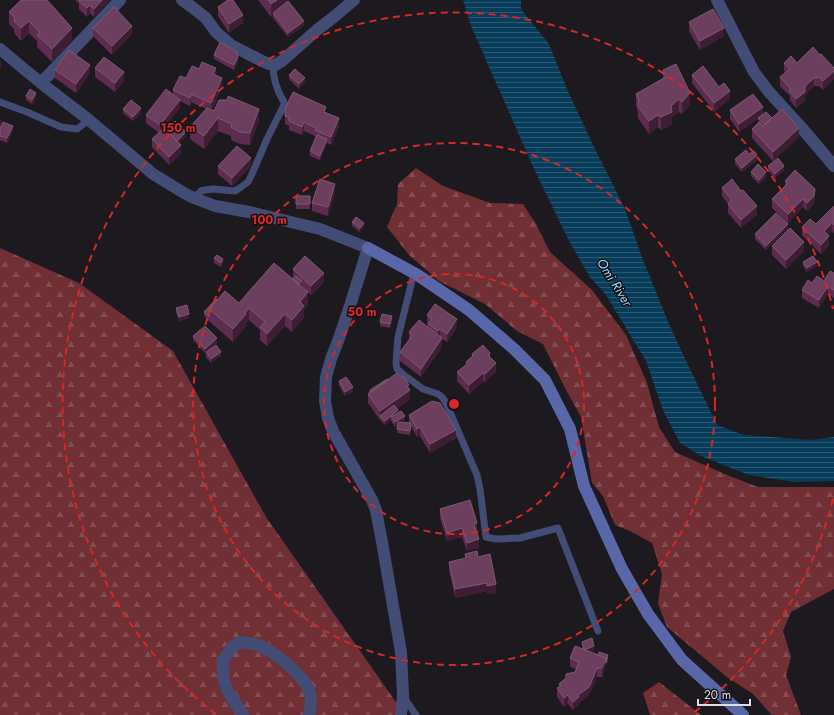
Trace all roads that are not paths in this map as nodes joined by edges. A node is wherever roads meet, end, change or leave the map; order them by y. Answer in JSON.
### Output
{"nodes":[{"id":1,"x":120,"y":0,"type":"edge"},
{"id":2,"x":182,"y":0,"type":"edge"},
{"id":3,"x":354,"y":0,"type":"edge"},
{"id":4,"x":717,"y":0,"type":"edge"},
{"id":5,"x":0,"y":49,"type":"edge"},
{"id":6,"x":273,"y":65,"type":"junction"},
{"id":7,"x":41,"y":83,"type":"junction"},
{"id":8,"x":0,"y":102,"type":"edge"},
{"id":9,"x":89,"y":120,"type":"junction"},
{"id":10,"x":834,"y":166,"type":"edge"},
{"id":11,"x":194,"y":198,"type":"junction"},
{"id":12,"x":368,"y":248,"type":"junction"},
{"id":13,"x":414,"y":273,"type":"junction"},
{"id":14,"x":598,"y":630,"type":"dead end"},
{"id":15,"x":403,"y":695,"type":"junction"},
{"id":16,"x":243,"y":715,"type":"edge"},
{"id":17,"x":309,"y":715,"type":"edge"},
{"id":18,"x":401,"y":715,"type":"edge"},
{"id":19,"x":416,"y":715,"type":"edge"},
{"id":20,"x":743,"y":715,"type":"edge"}],
"edges":[{"from":1,"to":7,"type":"street"},
{"from":2,"to":6,"type":"street"},
{"from":3,"to":6,"type":"street"},
{"from":4,"to":10,"type":"street"},
{"from":5,"to":7,"type":"street"},
{"from":6,"to":11,"type":"lane"},
{"from":7,"to":9,"type":"street"},
{"from":8,"to":9,"type":"lane"},
{"from":9,"to":11,"type":"street"},
{"from":11,"to":12,"type":"street"},
{"from":12,"to":13,"type":"street"},
{"from":12,"to":15,"type":"street"},
{"from":13,"to":14,"type":"lane"},
{"from":13,"to":20,"type":"street"},
{"from":15,"to":18,"type":"street"},
{"from":15,"to":19,"type":"lane"},
{"from":16,"to":17,"type":"street"}]}
